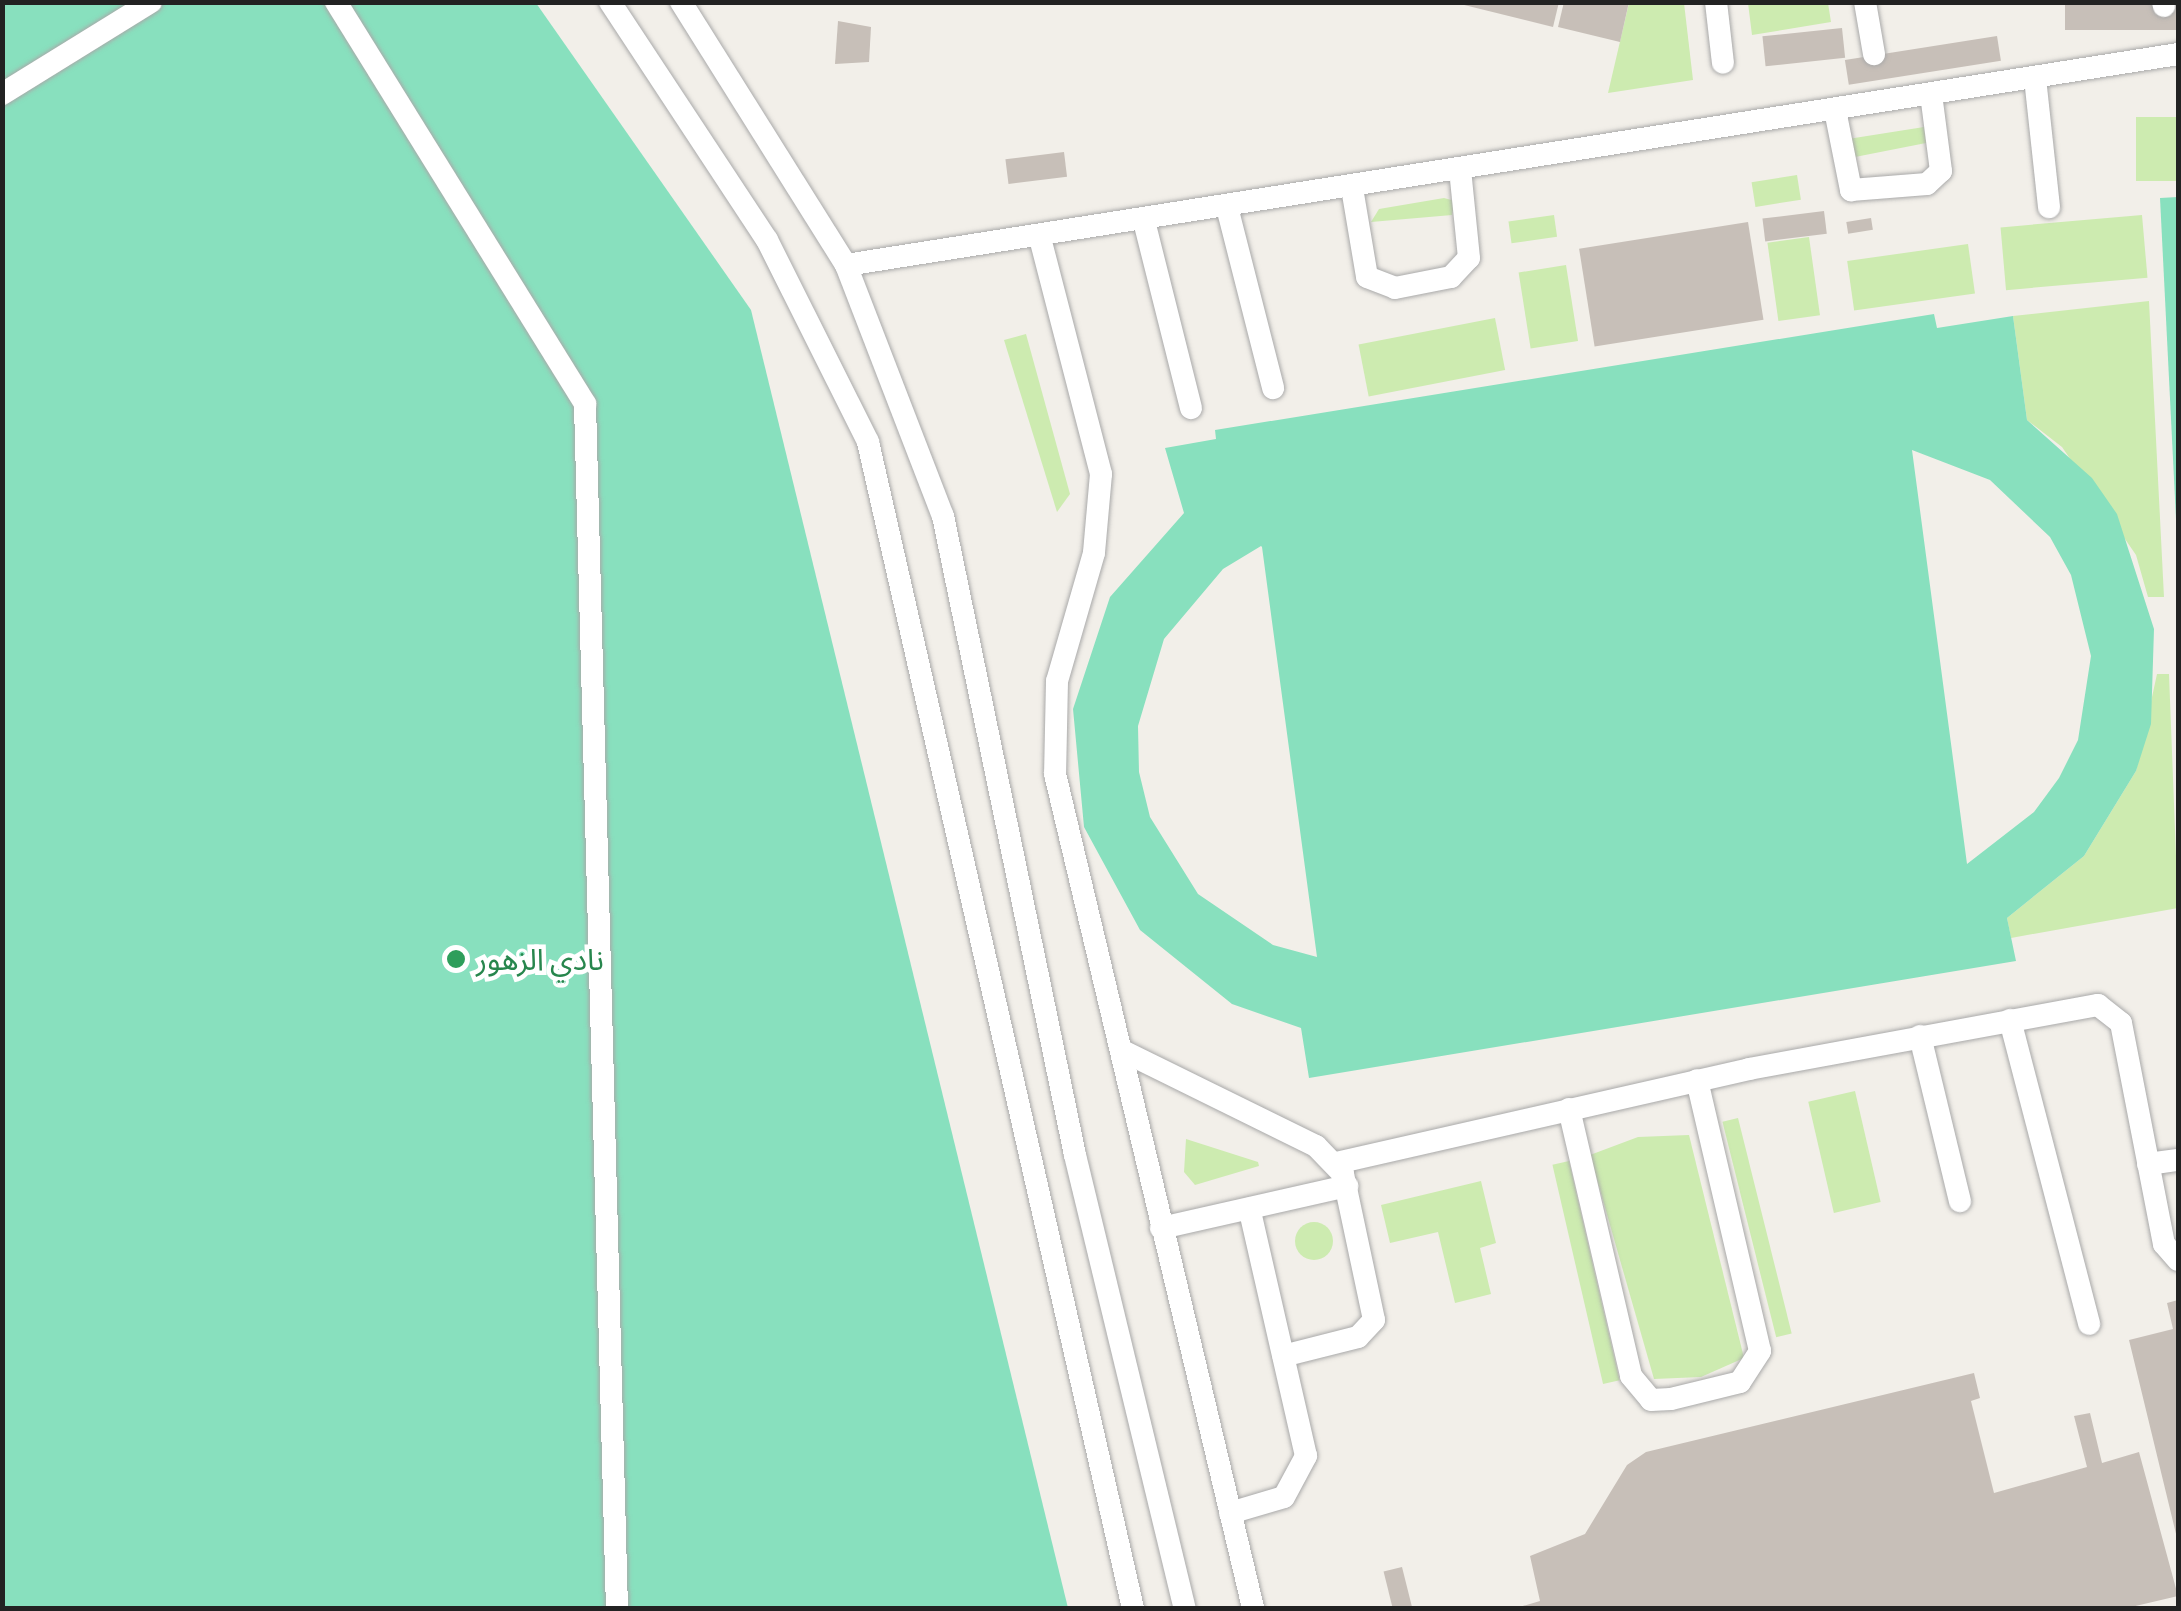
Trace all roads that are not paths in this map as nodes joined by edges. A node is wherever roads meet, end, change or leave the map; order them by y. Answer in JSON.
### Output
{"nodes":[{"id":1,"x":151,"y":2,"type":"edge"},
{"id":2,"x":336,"y":2,"type":"edge"},
{"id":3,"x":610,"y":2,"type":"edge"},
{"id":4,"x":681,"y":2,"type":"edge"},
{"id":5,"x":1716,"y":2,"type":"edge"},
{"id":6,"x":1865,"y":2,"type":"edge"},
{"id":7,"x":2167,"y":32,"type":"dead end"},
{"id":8,"x":1874,"y":54,"type":"dead end"},
{"id":9,"x":2174,"y":55,"type":"edge"},
{"id":10,"x":1723,"y":63,"type":"dead end"},
{"id":11,"x":2036,"y":78,"type":"junction"},
{"id":12,"x":2,"y":94,"type":"edge"},
{"id":13,"x":1931,"y":94,"type":"junction"},
{"id":14,"x":1835,"y":110,"type":"junction"},
{"id":15,"x":1460,"y":170,"type":"junction"},
{"id":16,"x":1352,"y":188,"type":"junction"},
{"id":17,"x":2049,"y":207,"type":"dead end"},
{"id":18,"x":1227,"y":208,"type":"junction"},
{"id":19,"x":1144,"y":221,"type":"junction"},
{"id":20,"x":1040,"y":238,"type":"junction"},
{"id":21,"x":846,"y":265,"type":"junction"},
{"id":22,"x":1273,"y":388,"type":"dead end"},
{"id":23,"x":1191,"y":408,"type":"dead end"},
{"id":24,"x":2010,"y":1020,"type":"junction"},
{"id":25,"x":1920,"y":1036,"type":"junction"},
{"id":26,"x":1125,"y":1052,"type":"junction"},
{"id":27,"x":1697,"y":1080,"type":"junction"},
{"id":28,"x":1570,"y":1109,"type":"junction"},
{"id":29,"x":2178,"y":1160,"type":"edge"},
{"id":30,"x":1336,"y":1163,"type":"junction"},
{"id":31,"x":2148,"y":1164,"type":"junction"},
{"id":32,"x":1347,"y":1186,"type":"junction"},
{"id":33,"x":1960,"y":1202,"type":"dead end"},
{"id":34,"x":1249,"y":1208,"type":"junction"},
{"id":35,"x":1161,"y":1228,"type":"junction"},
{"id":36,"x":2178,"y":1260,"type":"edge"},
{"id":37,"x":2088,"y":1324,"type":"dead end"},
{"id":38,"x":1283,"y":1356,"type":"junction"},
{"id":39,"x":1230,"y":1514,"type":"junction"},
{"id":40,"x":618,"y":1608,"type":"edge"},
{"id":41,"x":1133,"y":1608,"type":"edge"},
{"id":42,"x":1185,"y":1608,"type":"edge"},
{"id":43,"x":1253,"y":1608,"type":"edge"}],
"edges":[{"from":1,"to":12,"type":"lane"},
{"from":2,"to":40,"type":"lane"},
{"from":3,"to":41,"type":"lane"},
{"from":4,"to":21,"type":"lane"},
{"from":5,"to":10,"type":"lane"},
{"from":6,"to":8,"type":"lane"},
{"from":7,"to":9,"type":"lane"},
{"from":9,"to":11,"type":"lane"},
{"from":11,"to":13,"type":"lane"},
{"from":11,"to":17,"type":"lane"},
{"from":13,"to":14,"type":"lane"},
{"from":13,"to":14,"type":"lane"},
{"from":14,"to":15,"type":"lane"},
{"from":15,"to":16,"type":"lane"},
{"from":15,"to":16,"type":"lane"},
{"from":16,"to":18,"type":"lane"},
{"from":18,"to":19,"type":"lane"},
{"from":18,"to":22,"type":"lane"},
{"from":19,"to":20,"type":"lane"},
{"from":19,"to":23,"type":"lane"},
{"from":20,"to":21,"type":"lane"},
{"from":20,"to":26,"type":"lane"},
{"from":21,"to":42,"type":"lane"},
{"from":24,"to":25,"type":"lane"},
{"from":24,"to":31,"type":"lane"},
{"from":24,"to":37,"type":"lane"},
{"from":25,"to":27,"type":"lane"},
{"from":25,"to":33,"type":"lane"},
{"from":26,"to":30,"type":"lane"},
{"from":26,"to":35,"type":"lane"},
{"from":27,"to":28,"type":"lane"},
{"from":27,"to":28,"type":"lane"},
{"from":28,"to":30,"type":"lane"},
{"from":29,"to":31,"type":"lane"},
{"from":30,"to":32,"type":"lane"},
{"from":31,"to":36,"type":"lane"},
{"from":32,"to":34,"type":"lane"},
{"from":32,"to":38,"type":"lane"},
{"from":34,"to":35,"type":"lane"},
{"from":34,"to":38,"type":"lane"},
{"from":35,"to":39,"type":"lane"},
{"from":38,"to":39,"type":"lane"},
{"from":39,"to":43,"type":"lane"}]}
